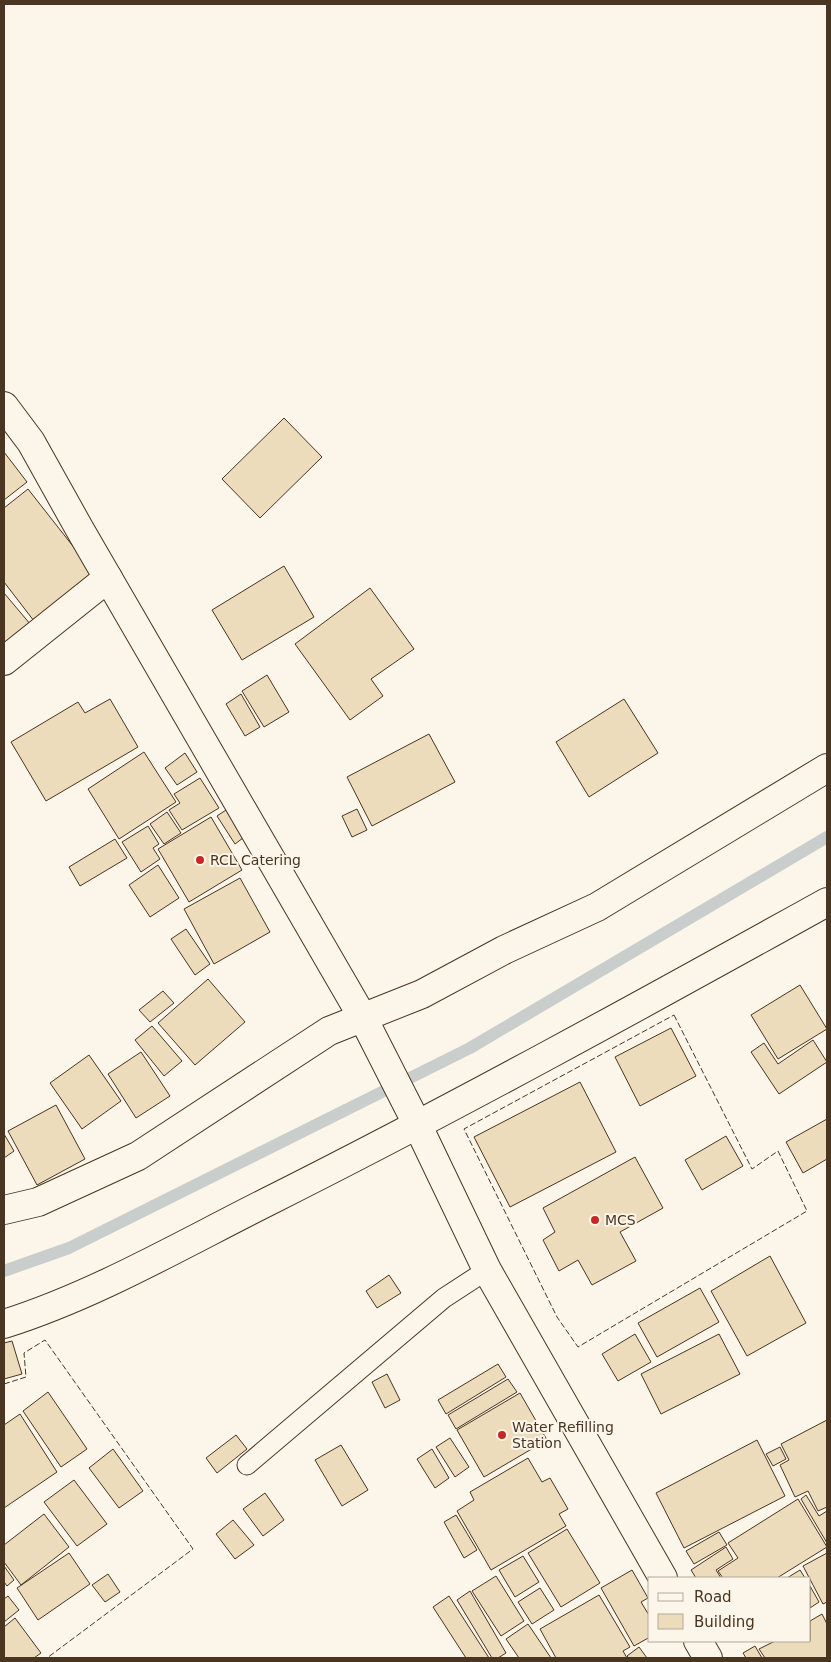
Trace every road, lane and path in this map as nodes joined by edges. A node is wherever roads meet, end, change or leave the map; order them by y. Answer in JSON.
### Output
{"nodes":[{"id":1,"x":4,"y":406,"type":"edge"},
{"id":2,"x":108,"y":578,"type":"junction"},
{"id":3,"x":4,"y":661,"type":"edge"},
{"id":4,"x":827,"y":768,"type":"edge"},
{"id":5,"x":827,"y":902,"type":"edge"},
{"id":6,"x":364,"y":1018,"type":"junction"},
{"id":7,"x":418,"y":1126,"type":"junction"},
{"id":8,"x":4,"y":1210,"type":"edge"},
{"id":9,"x":487,"y":1270,"type":"junction"},
{"id":10,"x":4,"y":1324,"type":"edge"},
{"id":11,"x":247,"y":1465,"type":"dead end"},
{"id":12,"x":662,"y":1577,"type":"edge"},
{"id":13,"x":699,"y":1642,"type":"edge"},
{"id":14,"x":708,"y":1658,"type":"edge"}],
"edges":[{"from":1,"to":2,"type":"street"},
{"from":2,"to":3,"type":"street"},
{"from":2,"to":6,"type":"street"},
{"from":4,"to":6,"type":"street"},
{"from":5,"to":7,"type":"street"},
{"from":6,"to":7,"type":"street"},
{"from":6,"to":8,"type":"street"},
{"from":7,"to":9,"type":"street"},
{"from":7,"to":10,"type":"street"},
{"from":9,"to":11,"type":"lane"},
{"from":9,"to":12,"type":"street"},
{"from":13,"to":14,"type":"street"}]}
